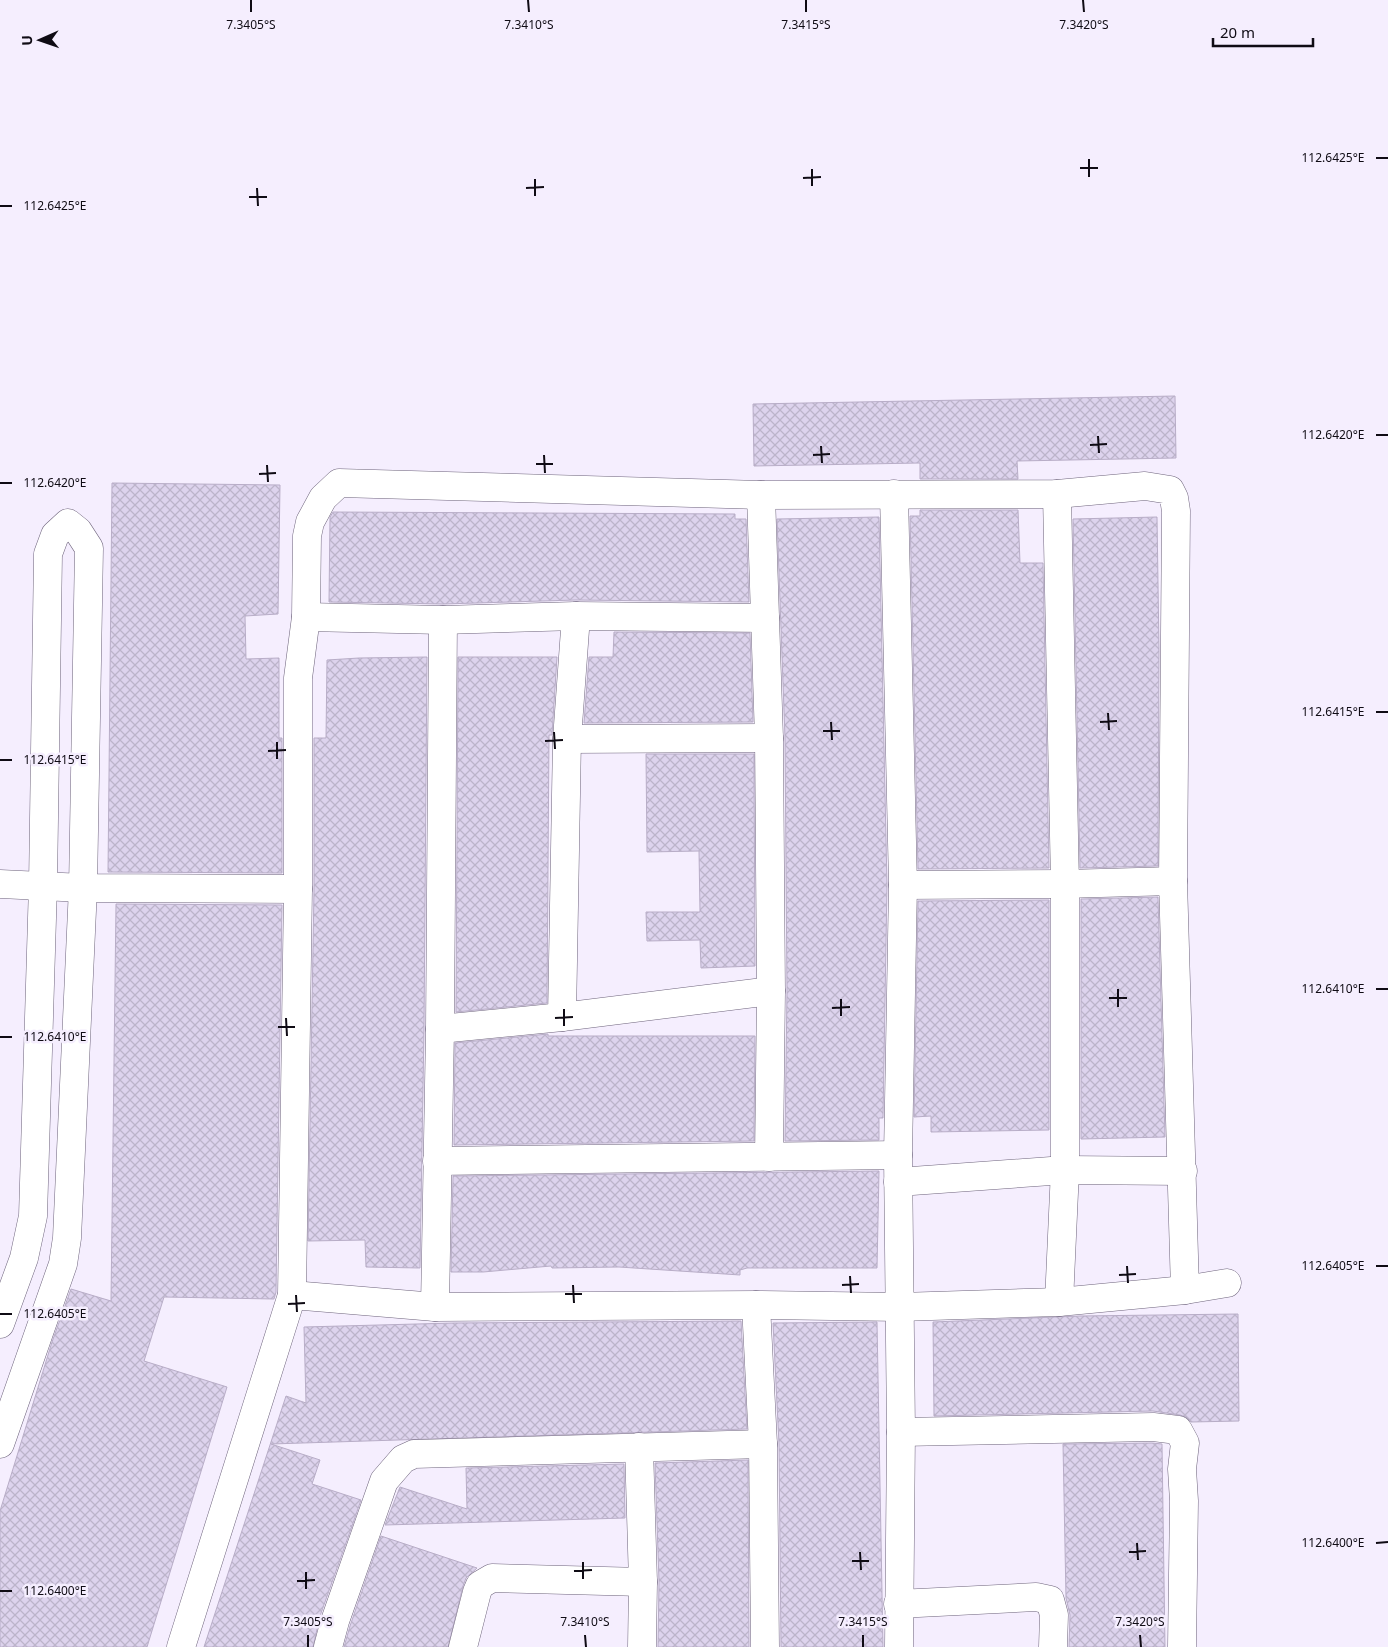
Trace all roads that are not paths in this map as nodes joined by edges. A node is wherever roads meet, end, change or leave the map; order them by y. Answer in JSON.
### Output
{"nodes":[{"id":1,"x":894,"y":494,"type":"junction"},
{"id":2,"x":1057,"y":494,"type":"junction"},
{"id":3,"x":761,"y":495,"type":"junction"},
{"id":4,"x":576,"y":616,"type":"junction"},
{"id":5,"x":306,"y":617,"type":"junction"},
{"id":6,"x":765,"y":618,"type":"junction"},
{"id":7,"x":443,"y":620,"type":"junction"},
{"id":8,"x":568,"y":738,"type":"junction"},
{"id":9,"x":769,"y":738,"type":"junction"},
{"id":10,"x":1173,"y":881,"type":"junction"},
{"id":11,"x":0,"y":884,"type":"edge"},
{"id":12,"x":1065,"y":884,"type":"junction"},
{"id":13,"x":43,"y":885,"type":"junction"},
{"id":14,"x":903,"y":885,"type":"junction"},
{"id":15,"x":83,"y":888,"type":"junction"},
{"id":16,"x":298,"y":889,"type":"junction"},
{"id":17,"x":771,"y":991,"type":"junction"},
{"id":18,"x":562,"y":1017,"type":"junction"},
{"id":19,"x":440,"y":1029,"type":"junction"},
{"id":20,"x":898,"y":1155,"type":"junction"},
{"id":21,"x":769,"y":1158,"type":"junction"},
{"id":22,"x":437,"y":1161,"type":"junction"},
{"id":23,"x":1065,"y":1170,"type":"junction"},
{"id":24,"x":1183,"y":1171,"type":"junction"},
{"id":25,"x":898,"y":1182,"type":"junction"},
{"id":26,"x":1227,"y":1283,"type":"dead end"},
{"id":27,"x":1185,"y":1290,"type":"junction"},
{"id":28,"x":292,"y":1295,"type":"junction"},
{"id":29,"x":1059,"y":1302,"type":"junction"},
{"id":30,"x":756,"y":1305,"type":"junction"},
{"id":31,"x":435,"y":1306,"type":"junction"},
{"id":32,"x":900,"y":1308,"type":"junction"},
{"id":33,"x":0,"y":1324,"type":"edge"},
{"id":34,"x":901,"y":1432,"type":"junction"},
{"id":35,"x":0,"y":1444,"type":"edge"},
{"id":36,"x":763,"y":1444,"type":"junction"},
{"id":37,"x":639,"y":1447,"type":"junction"},
{"id":38,"x":644,"y":1582,"type":"junction"},
{"id":39,"x":898,"y":1604,"type":"junction"},
{"id":40,"x":181,"y":1647,"type":"edge"},
{"id":41,"x":328,"y":1647,"type":"edge"},
{"id":42,"x":463,"y":1647,"type":"edge"},
{"id":43,"x":642,"y":1647,"type":"edge"},
{"id":44,"x":765,"y":1647,"type":"edge"},
{"id":45,"x":899,"y":1647,"type":"edge"},
{"id":46,"x":1053,"y":1647,"type":"edge"},
{"id":47,"x":1182,"y":1647,"type":"edge"}],
"edges":[{"from":1,"to":2,"type":"street"},
{"from":1,"to":3,"type":"street"},
{"from":1,"to":14,"type":"street"},
{"from":2,"to":10,"type":"street"},
{"from":2,"to":12,"type":"street"},
{"from":3,"to":5,"type":"street"},
{"from":3,"to":6,"type":"street"},
{"from":4,"to":6,"type":"street"},
{"from":4,"to":7,"type":"street"},
{"from":4,"to":8,"type":"street"},
{"from":5,"to":7,"type":"street"},
{"from":5,"to":16,"type":"street"},
{"from":6,"to":9,"type":"street"},
{"from":7,"to":19,"type":"street"},
{"from":8,"to":9,"type":"street"},
{"from":8,"to":18,"type":"street"},
{"from":9,"to":17,"type":"street"},
{"from":10,"to":12,"type":"street"},
{"from":10,"to":24,"type":"street"},
{"from":11,"to":13,"type":"street"},
{"from":12,"to":14,"type":"street"},
{"from":12,"to":23,"type":"street"},
{"from":13,"to":15,"type":"street"},
{"from":13,"to":15,"type":"street"},
{"from":13,"to":33,"type":"street"},
{"from":14,"to":20,"type":"street"},
{"from":15,"to":16,"type":"street"},
{"from":15,"to":35,"type":"street"},
{"from":16,"to":28,"type":"street"},
{"from":17,"to":18,"type":"street"},
{"from":17,"to":21,"type":"street"},
{"from":18,"to":19,"type":"street"},
{"from":19,"to":22,"type":"street"},
{"from":20,"to":21,"type":"street"},
{"from":20,"to":25,"type":"street"},
{"from":21,"to":22,"type":"street"},
{"from":22,"to":31,"type":"street"},
{"from":23,"to":24,"type":"street"},
{"from":23,"to":25,"type":"street"},
{"from":23,"to":29,"type":"street"},
{"from":24,"to":27,"type":"street"},
{"from":25,"to":32,"type":"street"},
{"from":26,"to":27,"type":"street"},
{"from":27,"to":29,"type":"street"},
{"from":28,"to":31,"type":"street"},
{"from":28,"to":40,"type":"street"},
{"from":29,"to":32,"type":"street"},
{"from":30,"to":31,"type":"street"},
{"from":30,"to":32,"type":"street"},
{"from":30,"to":36,"type":"street"},
{"from":32,"to":34,"type":"street"},
{"from":34,"to":39,"type":"street"},
{"from":34,"to":47,"type":"street"},
{"from":36,"to":37,"type":"street"},
{"from":36,"to":44,"type":"street"},
{"from":37,"to":38,"type":"street"},
{"from":37,"to":41,"type":"street"},
{"from":38,"to":42,"type":"street"},
{"from":38,"to":43,"type":"street"},
{"from":39,"to":45,"type":"street"},
{"from":39,"to":46,"type":"street"}]}
